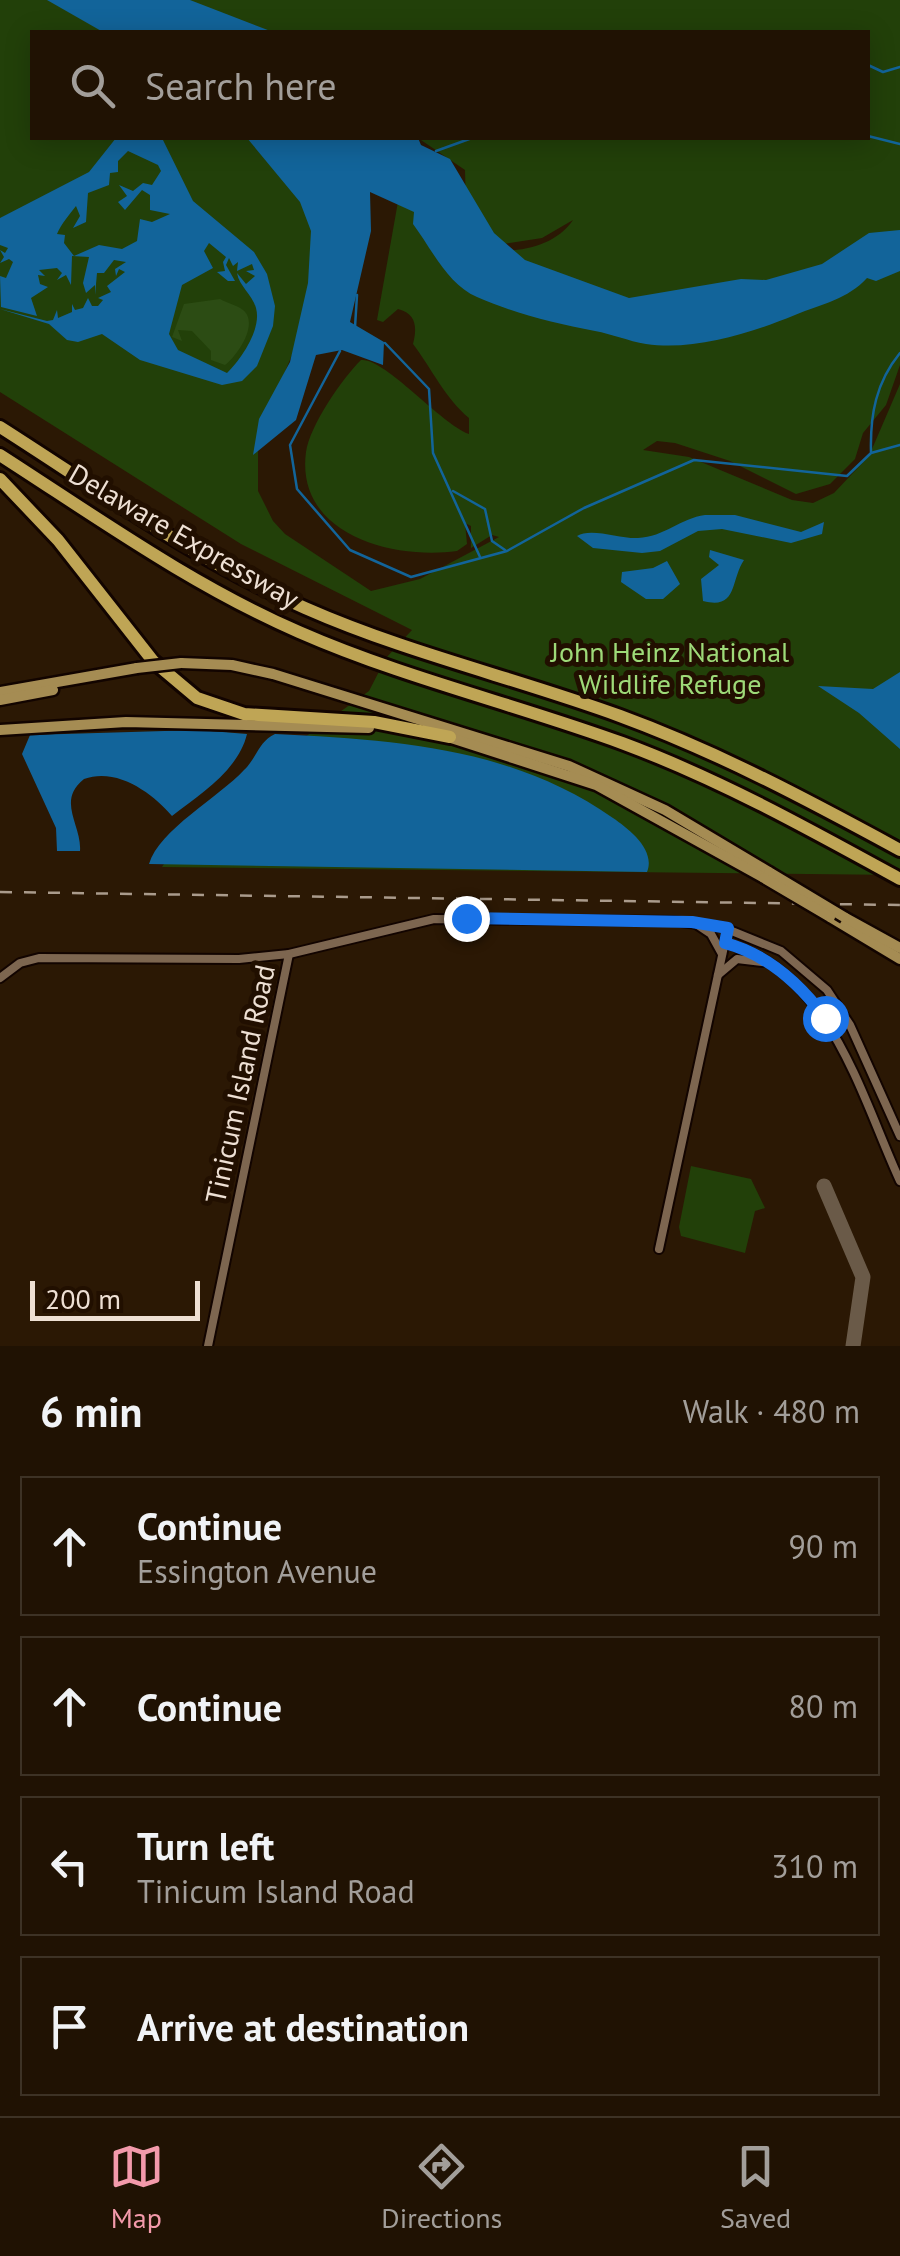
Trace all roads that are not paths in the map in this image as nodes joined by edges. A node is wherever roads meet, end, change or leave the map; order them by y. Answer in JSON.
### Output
{"nodes":[{"id":1,"x":0,"y":426,"type":"edge"},
{"id":2,"x":0,"y":456,"type":"edge"},
{"id":3,"x":0,"y":480,"type":"edge"},
{"id":4,"x":80,"y":680,"type":"junction"},
{"id":5,"x":0,"y":692,"type":"edge"},
{"id":6,"x":0,"y":700,"type":"edge"},
{"id":7,"x":0,"y":730,"type":"edge"},
{"id":8,"x":456,"y":734,"type":"junction"},
{"id":9,"x":900,"y":850,"type":"edge"},
{"id":10,"x":900,"y":879,"type":"edge"},
{"id":11,"x":692,"y":922,"type":"junction"},
{"id":12,"x":728,"y":928,"type":"junction"},
{"id":13,"x":725,"y":943,"type":"junction"},
{"id":14,"x":900,"y":948,"type":"edge"},
{"id":15,"x":289,"y":954,"type":"junction"},
{"id":16,"x":722,"y":954,"type":"junction"},
{"id":17,"x":900,"y":959,"type":"edge"},
{"id":18,"x":771,"y":966,"type":"junction"},
{"id":19,"x":718,"y":975,"type":"junction"},
{"id":20,"x":0,"y":978,"type":"edge"},
{"id":21,"x":900,"y":1136,"type":"edge"},
{"id":22,"x":900,"y":1179,"type":"edge"},
{"id":23,"x":660,"y":1249,"type":"dead end"},
{"id":24,"x":208,"y":1346,"type":"edge"}],
"edges":[{"from":1,"to":9,"type":"highway","name":"Delaware Expressway"},
{"from":2,"to":10,"type":"highway","name":"Delaware Expressway"},
{"from":3,"to":8,"type":"highway"},
{"from":4,"to":5,"type":"main road"},
{"from":4,"to":6,"type":"main road"},
{"from":4,"to":8,"type":"main road","bridge":true},
{"from":7,"to":8,"type":"main road"},
{"from":8,"to":14,"type":"main road","bridge":true},
{"from":8,"to":17,"type":"main road","bridge":true},
{"from":11,"to":12,"type":"street","name":"Tinicum Island Road"},
{"from":11,"to":15,"type":"street","name":"Tinicum Island Road"},
{"from":11,"to":16,"type":"street"},
{"from":12,"to":13,"type":"street"},
{"from":12,"to":21,"type":"street","name":"Tinicum Island Road"},
{"from":13,"to":16,"type":"street"},
{"from":13,"to":18,"type":"street"},
{"from":15,"to":20,"type":"street"},
{"from":15,"to":24,"type":"street","name":"Tinicum Island Road"},
{"from":16,"to":19,"type":"street"},
{"from":18,"to":19,"type":"street"},
{"from":18,"to":22,"type":"street"},
{"from":19,"to":23,"type":"street"}]}
